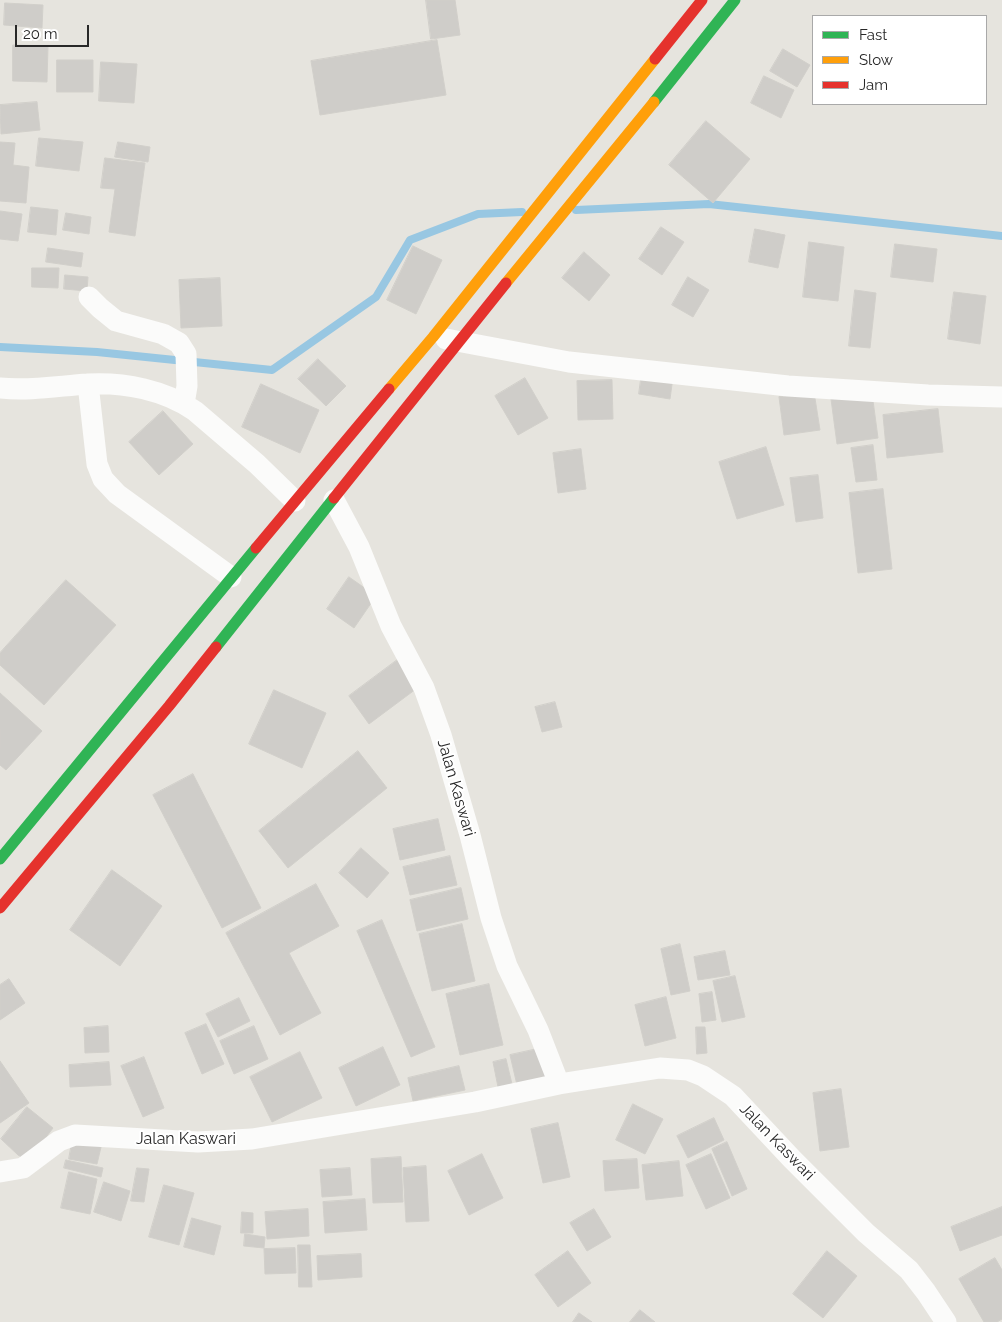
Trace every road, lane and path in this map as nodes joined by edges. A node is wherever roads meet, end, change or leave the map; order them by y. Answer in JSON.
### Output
{"nodes":[{"id":1,"x":702,"y":0,"type":"edge"},
{"id":2,"x":734,"y":0,"type":"edge"},
{"id":3,"x":89,"y":297,"type":"dead end"},
{"id":4,"x":433,"y":336,"type":"junction"},
{"id":5,"x":459,"y":342,"type":"junction"},
{"id":6,"x":88,"y":384,"type":"junction"},
{"id":7,"x":0,"y":388,"type":"edge"},
{"id":8,"x":186,"y":395,"type":"junction"},
{"id":9,"x":1002,"y":397,"type":"edge"},
{"id":10,"x":334,"y":500,"type":"junction"},
{"id":11,"x":295,"y":501,"type":"junction"},
{"id":12,"x":231,"y":577,"type":"junction"},
{"id":13,"x":0,"y":859,"type":"edge"},
{"id":14,"x":0,"y":908,"type":"edge"},
{"id":15,"x":558,"y":1084,"type":"junction"},
{"id":16,"x":0,"y":1172,"type":"edge"},
{"id":17,"x":946,"y":1322,"type":"edge"}],
"edges":[{"from":1,"to":4,"type":"main road"},
{"from":2,"to":5,"type":"main road"},
{"from":3,"to":8,"type":"street"},
{"from":4,"to":5,"type":"street"},
{"from":4,"to":11,"type":"main road"},
{"from":5,"to":9,"type":"street"},
{"from":5,"to":10,"type":"main road"},
{"from":6,"to":7,"type":"street"},
{"from":6,"to":8,"type":"street"},
{"from":6,"to":12,"type":"street"},
{"from":8,"to":11,"type":"street"},
{"from":10,"to":14,"type":"main road"},
{"from":10,"to":15,"type":"street","name":"Jalan Kaswari"},
{"from":11,"to":12,"type":"main road"},
{"from":12,"to":13,"type":"main road"},
{"from":15,"to":16,"type":"street","name":"Jalan Kaswari"},
{"from":15,"to":17,"type":"street","name":"Jalan Kaswari"}]}
